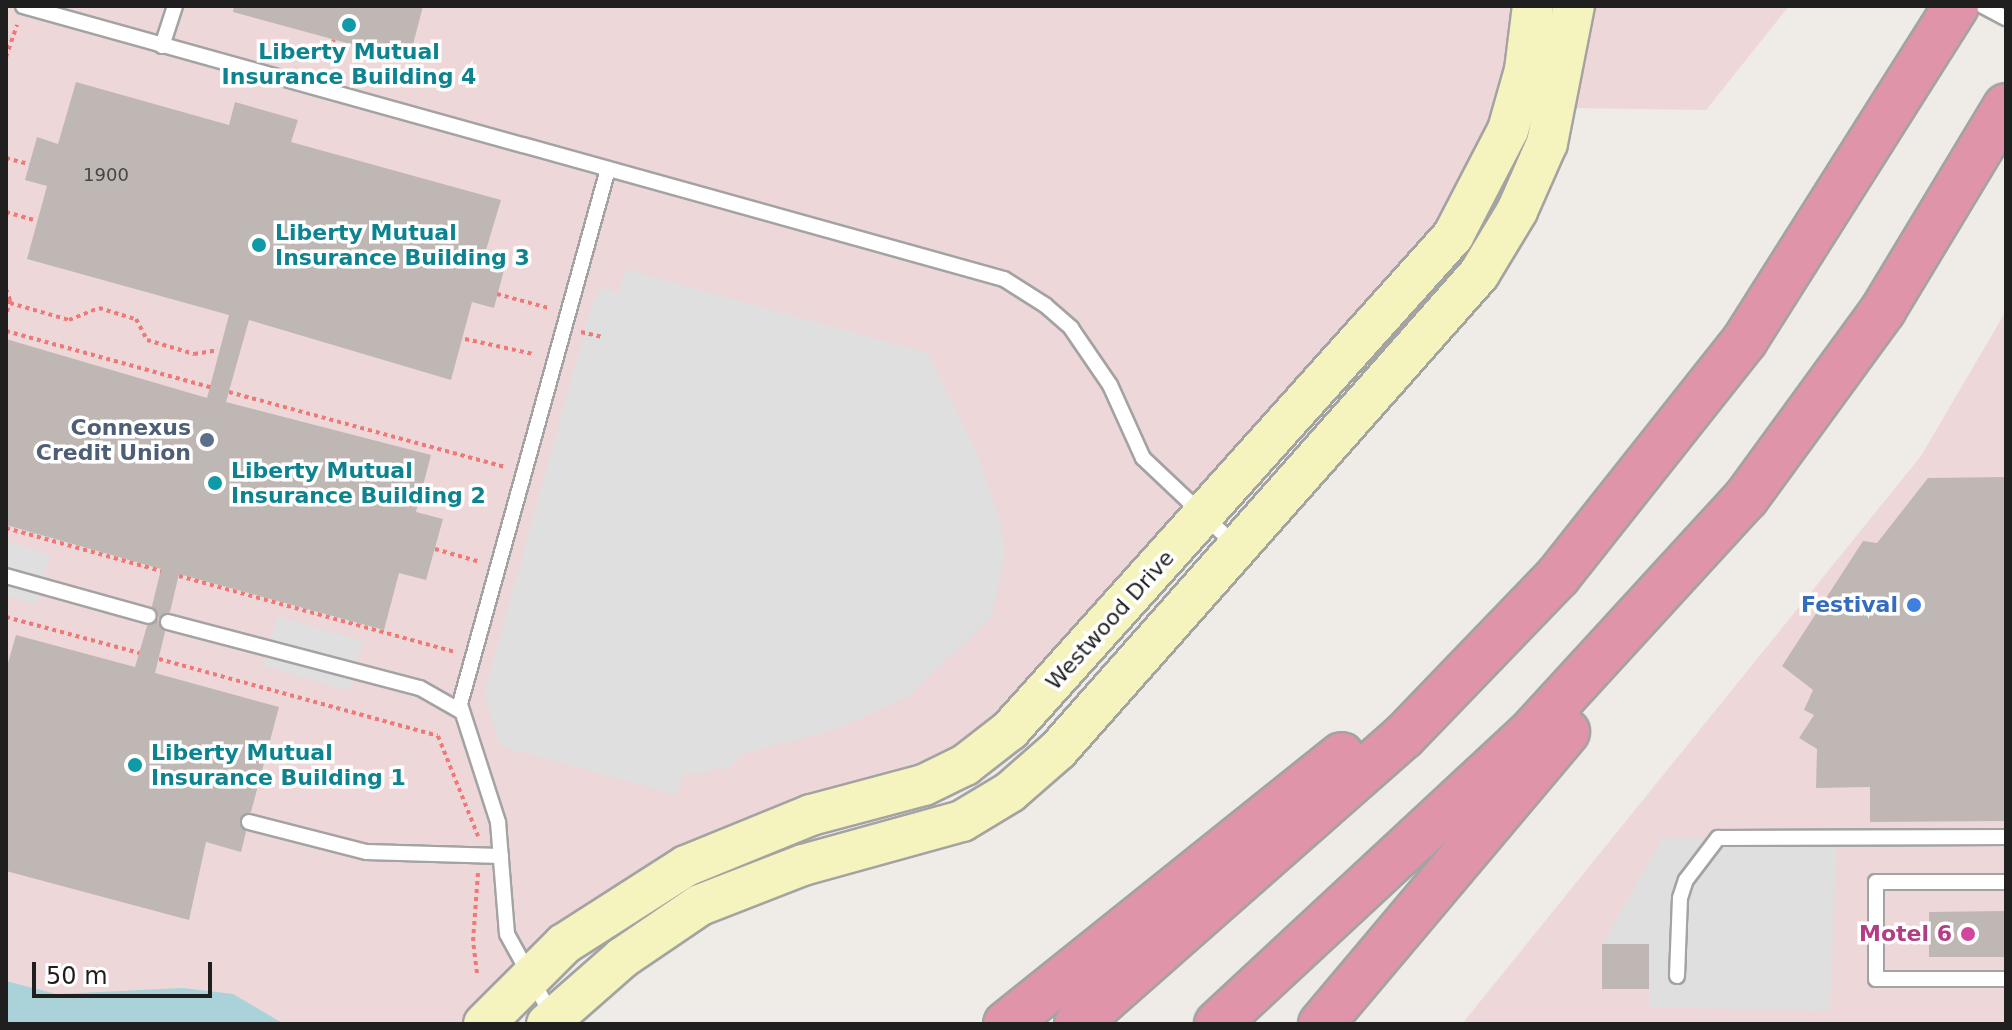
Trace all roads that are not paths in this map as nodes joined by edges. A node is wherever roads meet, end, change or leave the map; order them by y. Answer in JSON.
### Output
{"nodes":[{"id":1,"x":23,"y":6,"type":"edge"},
{"id":2,"x":175,"y":6,"type":"edge"},
{"id":3,"x":1533,"y":6,"type":"edge"},
{"id":4,"x":1574,"y":6,"type":"edge"},
{"id":5,"x":1935,"y":6,"type":"edge"},
{"id":6,"x":1956,"y":6,"type":"edge"},
{"id":7,"x":1983,"y":6,"type":"edge"},
{"id":8,"x":2006,"y":18,"type":"edge"},
{"id":9,"x":162,"y":46,"type":"junction"},
{"id":10,"x":2006,"y":106,"type":"edge"},
{"id":11,"x":1892,"y":111,"type":"junction"},
{"id":12,"x":608,"y":169,"type":"junction"},
{"id":13,"x":1633,"y":483,"type":"junction"},
{"id":14,"x":1746,"y":498,"type":"junction"},
{"id":15,"x":1202,"y":516,"type":"junction"},
{"id":16,"x":1239,"y":549,"type":"junction"},
{"id":17,"x":6,"y":576,"type":"edge"},
{"id":18,"x":149,"y":616,"type":"dead end"},
{"id":19,"x":168,"y":622,"type":"dead end"},
{"id":20,"x":462,"y":712,"type":"junction"},
{"id":21,"x":249,"y":822,"type":"dead end"},
{"id":22,"x":2006,"y":837,"type":"edge"},
{"id":23,"x":501,"y":856,"type":"junction"},
{"id":24,"x":2006,"y":882,"type":"edge"},
{"id":25,"x":1677,"y":976,"type":"dead end"},
{"id":26,"x":529,"y":977,"type":"junction"},
{"id":27,"x":2006,"y":979,"type":"edge"},
{"id":28,"x":550,"y":1021,"type":"edge"},
{"id":29,"x":484,"y":1024,"type":"edge"},
{"id":30,"x":1006,"y":1024,"type":"edge"},
{"id":31,"x":1077,"y":1024,"type":"edge"},
{"id":32,"x":1217,"y":1024,"type":"edge"},
{"id":33,"x":1321,"y":1024,"type":"edge"}],
"edges":[{"from":1,"to":9,"type":"lane"},
{"from":2,"to":9,"type":"lane"},
{"from":3,"to":15,"type":"street","name":"Westwood Drive"},
{"from":4,"to":16,"type":"street"},
{"from":5,"to":11,"type":"highway"},
{"from":6,"to":11,"type":"highway"},
{"from":7,"to":8,"type":"lane"},
{"from":9,"to":12,"type":"lane"},
{"from":10,"to":14,"type":"highway"},
{"from":11,"to":13,"type":"highway"},
{"from":12,"to":15,"type":"lane"},
{"from":12,"to":20,"type":"lane"},
{"from":13,"to":30,"type":"highway"},
{"from":13,"to":31,"type":"highway"},
{"from":14,"to":32,"type":"highway"},
{"from":14,"to":33,"type":"highway"},
{"from":15,"to":16,"type":"lane"},
{"from":15,"to":26,"type":"street","name":"Westwood Drive"},
{"from":16,"to":28,"type":"street"},
{"from":17,"to":18,"type":"lane"},
{"from":19,"to":20,"type":"lane"},
{"from":20,"to":23,"type":"lane"},
{"from":21,"to":23,"type":"lane"},
{"from":22,"to":25,"type":"lane"},
{"from":23,"to":26,"type":"lane"},
{"from":24,"to":27,"type":"lane"},
{"from":26,"to":28,"type":"lane"},
{"from":26,"to":29,"type":"street","name":"Westwood Drive"}]}
